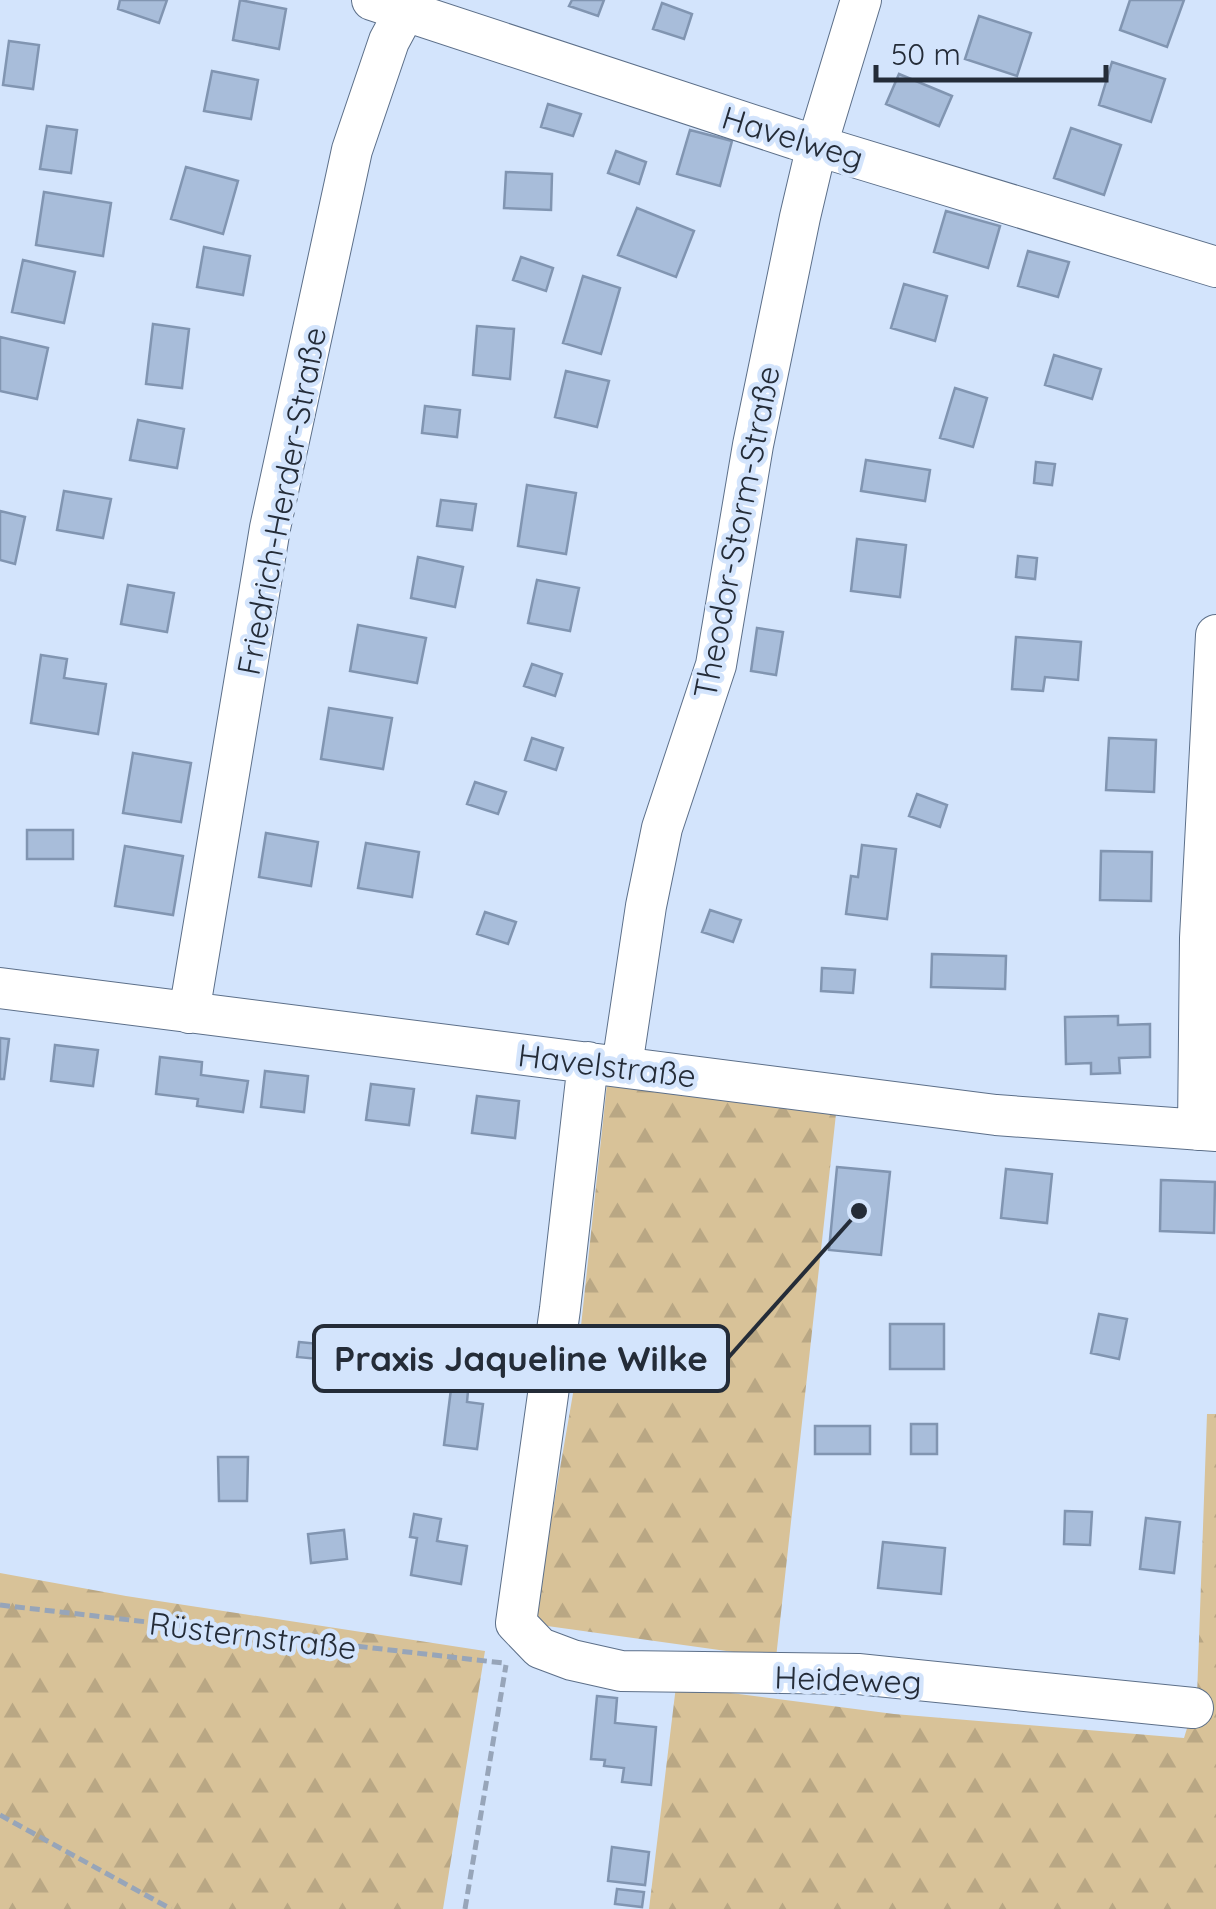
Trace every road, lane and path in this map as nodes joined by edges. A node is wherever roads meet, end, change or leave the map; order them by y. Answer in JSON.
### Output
{"nodes":[{"id":1,"x":861,"y":0,"type":"edge"},
{"id":2,"x":396,"y":4,"type":"edge"},
{"id":3,"x":818,"y":145,"type":"junction"},
{"id":4,"x":1216,"y":266,"type":"edge"},
{"id":5,"x":1216,"y":635,"type":"edge"},
{"id":6,"x":0,"y":988,"type":"edge"},
{"id":7,"x":190,"y":1013,"type":"junction"},
{"id":8,"x":605,"y":1064,"type":"junction"},
{"id":9,"x":1207,"y":1130,"type":"edge"},
{"id":10,"x":0,"y":1605,"type":"edge"},
{"id":11,"x":516,"y":1623,"type":"junction"},
{"id":12,"x":506,"y":1664,"type":"junction"},
{"id":13,"x":1193,"y":1708,"type":"dead end"},
{"id":14,"x":0,"y":1815,"type":"edge"},
{"id":15,"x":171,"y":1909,"type":"edge"},
{"id":16,"x":465,"y":1909,"type":"edge"}],
"edges":[{"from":1,"to":3,"type":"street","name":"Theodor-Storm-Straße"},
{"from":2,"to":3,"type":"street","name":"Havelweg"},
{"from":2,"to":7,"type":"street","name":"Friedrich-Herder-Straße"},
{"from":3,"to":4,"type":"street","name":"Havelweg"},
{"from":3,"to":8,"type":"street","name":"Theodor-Storm-Straße"},
{"from":5,"to":9,"type":"street"},
{"from":6,"to":7,"type":"street","name":"Havelstraße"},
{"from":7,"to":8,"type":"street","name":"Havelstraße"},
{"from":8,"to":9,"type":"street","name":"Havelstraße"},
{"from":8,"to":11,"type":"street"},
{"from":10,"to":12,"type":"path","name":"Rüsternstraße"},
{"from":11,"to":12,"type":"path"},
{"from":11,"to":13,"type":"street","name":"Heideweg"},
{"from":12,"to":16,"type":"path"},
{"from":14,"to":15,"type":"path"}]}
